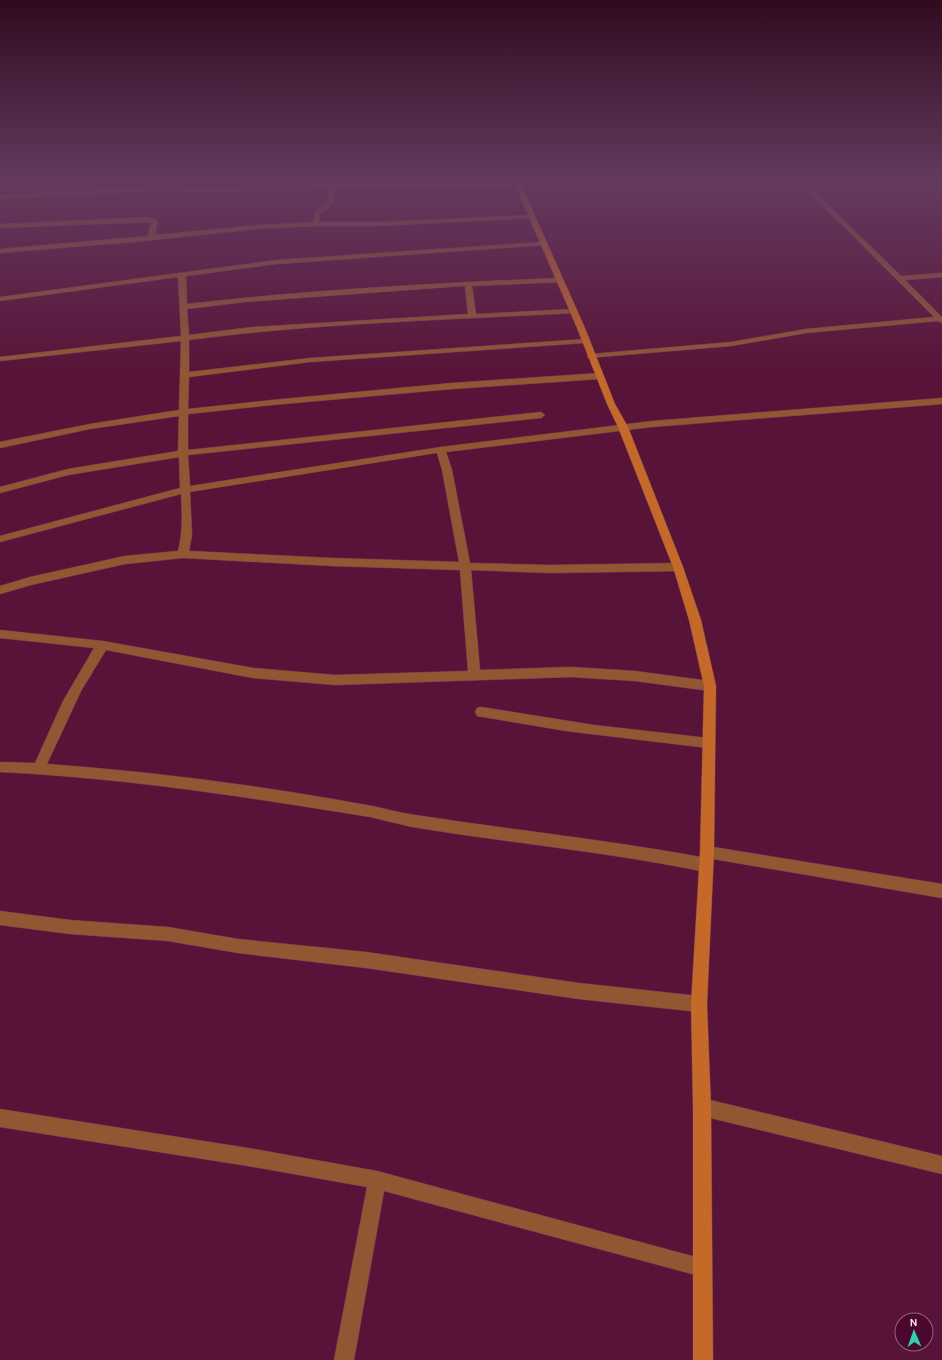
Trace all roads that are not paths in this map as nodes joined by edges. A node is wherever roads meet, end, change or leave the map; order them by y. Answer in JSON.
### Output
{"nodes":[{"id":1,"x":88,"y":243,"type":"edge"},
{"id":2,"x":864,"y":243,"type":"edge"},
{"id":3,"x":544,"y":244,"type":"joint"},
{"id":4,"x":0,"y":251,"type":"edge"},
{"id":5,"x":182,"y":274,"type":"junction"},
{"id":6,"x":942,"y":275,"type":"edge"},
{"id":7,"x":899,"y":278,"type":"junction"},
{"id":8,"x":559,"y":280,"type":"junction"},
{"id":9,"x":468,"y":284,"type":"junction"},
{"id":10,"x":0,"y":298,"type":"edge"},
{"id":11,"x":183,"y":307,"type":"junction"},
{"id":12,"x":574,"y":311,"type":"junction"},
{"id":13,"x":472,"y":316,"type":"junction"},
{"id":14,"x":941,"y":320,"type":"edge"},
{"id":15,"x":184,"y":338,"type":"junction"},
{"id":16,"x":585,"y":341,"type":"junction"},
{"id":17,"x":591,"y":356,"type":"junction"},
{"id":18,"x":0,"y":359,"type":"edge"},
{"id":19,"x":184,"y":375,"type":"junction"},
{"id":20,"x":600,"y":376,"type":"junction"},
{"id":21,"x":942,"y":401,"type":"edge"},
{"id":22,"x":183,"y":412,"type":"junction"},
{"id":23,"x":541,"y":415,"type":"dead end"},
{"id":24,"x":623,"y":427,"type":"junction"},
{"id":25,"x":0,"y":446,"type":"edge"},
{"id":26,"x":441,"y":450,"type":"junction"},
{"id":27,"x":183,"y":453,"type":"junction"},
{"id":28,"x":0,"y":490,"type":"edge"},
{"id":29,"x":185,"y":490,"type":"junction"},
{"id":30,"x":0,"y":539,"type":"edge"},
{"id":31,"x":183,"y":554,"type":"junction"},
{"id":32,"x":465,"y":565,"type":"junction"},
{"id":33,"x":678,"y":567,"type":"junction"},
{"id":34,"x":0,"y":590,"type":"edge"},
{"id":35,"x":0,"y":634,"type":"edge"},
{"id":36,"x":103,"y":645,"type":"junction"},
{"id":37,"x":474,"y":675,"type":"junction"},
{"id":38,"x":710,"y":686,"type":"junction"},
{"id":39,"x":481,"y":712,"type":"dead end"},
{"id":40,"x":708,"y":742,"type":"junction"},
{"id":41,"x":0,"y":767,"type":"edge"},
{"id":42,"x":39,"y":768,"type":"junction"},
{"id":43,"x":707,"y":858,"type":"junction"},
{"id":44,"x":942,"y":891,"type":"edge"},
{"id":45,"x":0,"y":918,"type":"edge"},
{"id":46,"x":700,"y":1004,"type":"junction"},
{"id":47,"x":702,"y":1107,"type":"junction"},
{"id":48,"x":0,"y":1118,"type":"edge"},
{"id":49,"x":942,"y":1165,"type":"edge"},
{"id":50,"x":377,"y":1180,"type":"junction"},
{"id":51,"x":703,"y":1268,"type":"junction"},
{"id":52,"x":344,"y":1360,"type":"edge"},
{"id":53,"x":702,"y":1360,"type":"edge"}],
"edges":[{"from":1,"to":4,"type":"street"},
{"from":2,"to":7,"type":"street"},
{"from":3,"to":5,"type":"street"},
{"from":3,"to":8,"type":"street"},
{"from":5,"to":10,"type":"street"},
{"from":5,"to":11,"type":"street"},
{"from":6,"to":7,"type":"street"},
{"from":7,"to":14,"type":"street"},
{"from":8,"to":9,"type":"street"},
{"from":8,"to":12,"type":"street"},
{"from":9,"to":11,"type":"street"},
{"from":9,"to":13,"type":"street"},
{"from":11,"to":15,"type":"street"},
{"from":12,"to":13,"type":"street"},
{"from":12,"to":16,"type":"street"},
{"from":13,"to":15,"type":"street"},
{"from":14,"to":17,"type":"street"},
{"from":15,"to":18,"type":"street"},
{"from":15,"to":19,"type":"street"},
{"from":16,"to":17,"type":"street"},
{"from":16,"to":19,"type":"street"},
{"from":17,"to":20,"type":"street"},
{"from":19,"to":22,"type":"street"},
{"from":20,"to":22,"type":"street"},
{"from":20,"to":24,"type":"street"},
{"from":21,"to":24,"type":"street"},
{"from":22,"to":25,"type":"street"},
{"from":22,"to":27,"type":"street"},
{"from":23,"to":27,"type":"street"},
{"from":24,"to":26,"type":"street"},
{"from":24,"to":33,"type":"street"},
{"from":26,"to":29,"type":"street"},
{"from":26,"to":32,"type":"street"},
{"from":27,"to":28,"type":"street"},
{"from":27,"to":29,"type":"street"},
{"from":29,"to":30,"type":"street"},
{"from":29,"to":31,"type":"street"},
{"from":31,"to":32,"type":"street"},
{"from":31,"to":34,"type":"street"},
{"from":32,"to":33,"type":"street"},
{"from":32,"to":37,"type":"street"},
{"from":33,"to":38,"type":"street"},
{"from":35,"to":36,"type":"street"},
{"from":36,"to":37,"type":"street"},
{"from":36,"to":42,"type":"street"},
{"from":37,"to":38,"type":"street"},
{"from":38,"to":40,"type":"street"},
{"from":39,"to":40,"type":"street"},
{"from":40,"to":43,"type":"street"},
{"from":41,"to":42,"type":"street"},
{"from":42,"to":43,"type":"street"},
{"from":43,"to":44,"type":"street"},
{"from":43,"to":46,"type":"street"},
{"from":45,"to":46,"type":"street"},
{"from":46,"to":47,"type":"street"},
{"from":47,"to":49,"type":"street"},
{"from":47,"to":51,"type":"street"},
{"from":48,"to":50,"type":"street"},
{"from":50,"to":51,"type":"street"},
{"from":50,"to":52,"type":"street"},
{"from":51,"to":53,"type":"street"}]}
